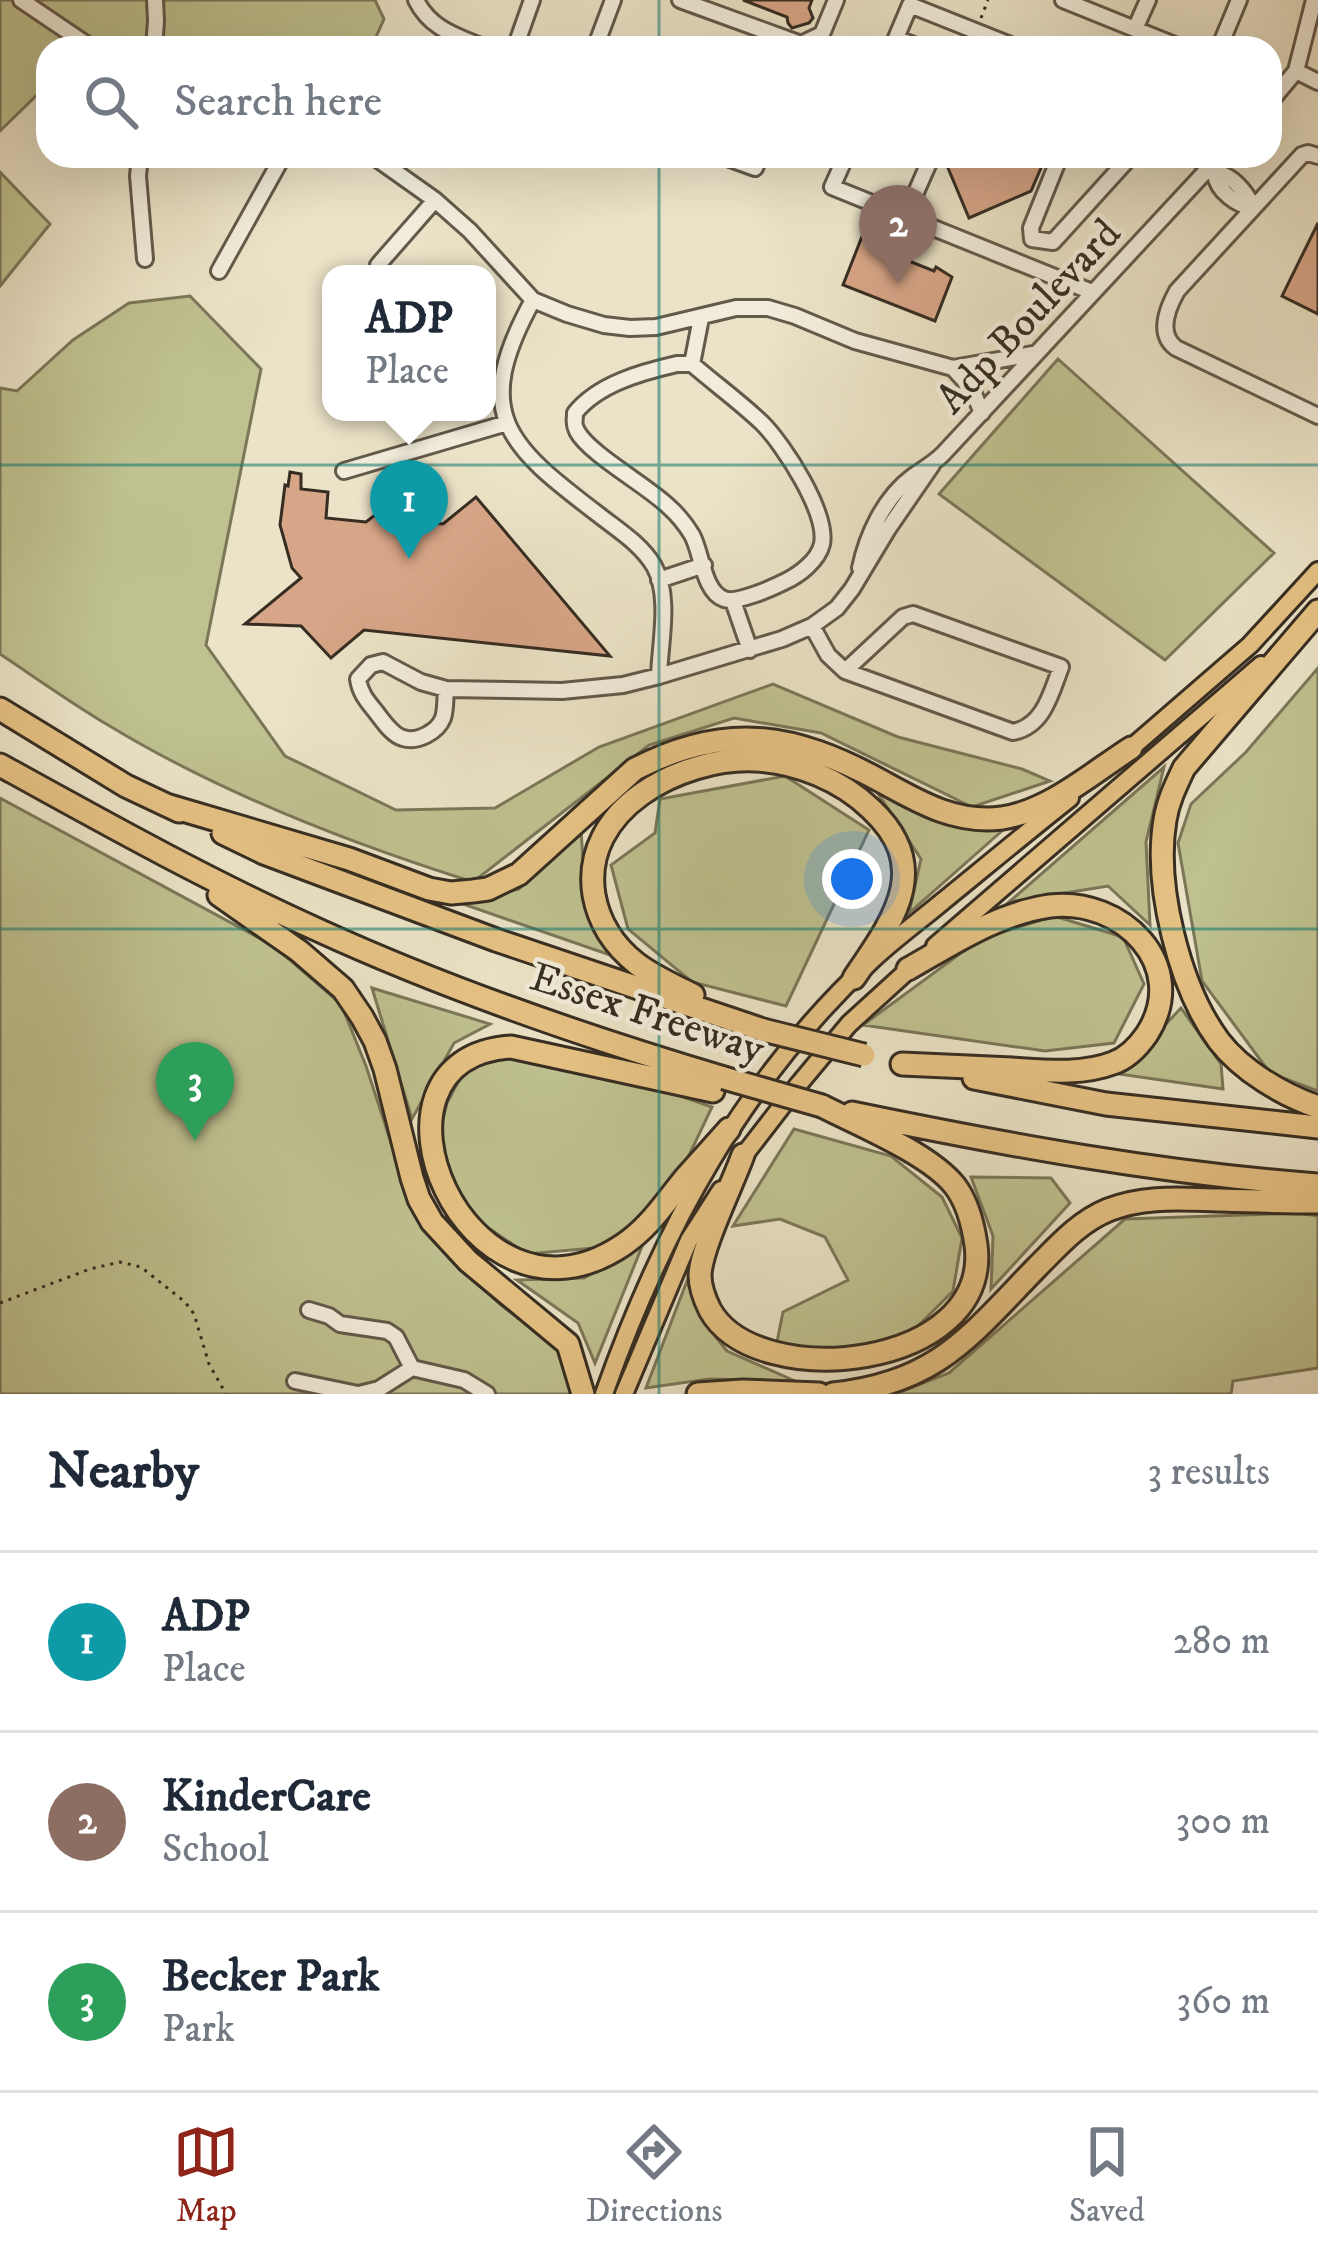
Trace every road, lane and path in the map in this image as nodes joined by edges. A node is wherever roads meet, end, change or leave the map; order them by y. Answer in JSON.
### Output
{"nodes":[{"id":1,"x":21,"y":0,"type":"edge"},
{"id":2,"x":155,"y":0,"type":"edge"},
{"id":3,"x":416,"y":0,"type":"edge"},
{"id":4,"x":532,"y":0,"type":"edge"},
{"id":5,"x":613,"y":0,"type":"edge"},
{"id":6,"x":680,"y":0,"type":"edge"},
{"id":7,"x":836,"y":0,"type":"edge"},
{"id":8,"x":988,"y":0,"type":"edge"},
{"id":9,"x":1063,"y":0,"type":"edge"},
{"id":10,"x":1148,"y":0,"type":"edge"},
{"id":11,"x":1239,"y":0,"type":"edge"},
{"id":12,"x":1314,"y":0,"type":"edge"},
{"id":13,"x":984,"y":10,"type":"dead end"},
{"id":14,"x":1135,"y":29,"type":"junction"},
{"id":15,"x":74,"y":36,"type":"edge"},
{"id":16,"x":154,"y":36,"type":"edge"},
{"id":17,"x":457,"y":36,"type":"edge"},
{"id":18,"x":519,"y":36,"type":"edge"},
{"id":19,"x":600,"y":36,"type":"edge"},
{"id":20,"x":775,"y":36,"type":"edge"},
{"id":21,"x":818,"y":36,"type":"edge"},
{"id":22,"x":897,"y":36,"type":"edge"},
{"id":23,"x":988,"y":36,"type":"edge"},
{"id":24,"x":1152,"y":36,"type":"edge"},
{"id":25,"x":1224,"y":36,"type":"edge"},
{"id":26,"x":1296,"y":71,"type":"junction"},
{"id":27,"x":1318,"y":82,"type":"edge"},
{"id":28,"x":1282,"y":88,"type":"edge"},
{"id":29,"x":1318,"y":156,"type":"edge"},
{"id":30,"x":139,"y":168,"type":"edge"},
{"id":31,"x":277,"y":168,"type":"edge"},
{"id":32,"x":390,"y":168,"type":"edge"},
{"id":33,"x":841,"y":168,"type":"edge"},
{"id":34,"x":927,"y":168,"type":"edge"},
{"id":35,"x":1055,"y":168,"type":"edge"},
{"id":36,"x":1120,"y":168,"type":"edge"},
{"id":37,"x":1212,"y":168,"type":"edge"},
{"id":38,"x":1214,"y":168,"type":"edge"},
{"id":39,"x":435,"y":200,"type":"junction"},
{"id":40,"x":1252,"y":208,"type":"junction"},
{"id":41,"x":905,"y":217,"type":"junction"},
{"id":42,"x":145,"y":259,"type":"dead end"},
{"id":43,"x":378,"y":265,"type":"dead end"},
{"id":44,"x":219,"y":271,"type":"dead end"},
{"id":45,"x":1092,"y":292,"type":"junction"},
{"id":46,"x":533,"y":300,"type":"junction"},
{"id":47,"x":701,"y":318,"type":"junction"},
{"id":48,"x":1034,"y":355,"type":"junction"},
{"id":49,"x":692,"y":364,"type":"junction"},
{"id":50,"x":953,"y":368,"type":"junction"},
{"id":51,"x":982,"y":413,"type":"junction"},
{"id":52,"x":1318,"y":416,"type":"edge"},
{"id":53,"x":507,"y":422,"type":"junction"},
{"id":54,"x":344,"y":471,"type":"dead end"},
{"id":55,"x":704,"y":566,"type":"junction"},
{"id":56,"x":1318,"y":571,"type":"edge"},
{"id":57,"x":659,"y":580,"type":"junction"},
{"id":58,"x":734,"y":601,"type":"junction"},
{"id":59,"x":1318,"y":611,"type":"edge"},
{"id":60,"x":812,"y":626,"type":"junction"},
{"id":61,"x":750,"y":650,"type":"junction"},
{"id":62,"x":845,"y":671,"type":"junction"},
{"id":63,"x":659,"y":676,"type":"junction"},
{"id":64,"x":446,"y":689,"type":"junction"},
{"id":65,"x":0,"y":709,"type":"edge"},
{"id":66,"x":1131,"y":748,"type":"junction"},
{"id":67,"x":0,"y":765,"type":"edge"},
{"id":68,"x":166,"y":805,"type":"junction"},
{"id":69,"x":159,"y":854,"type":"junction"},
{"id":70,"x":908,"y":969,"type":"junction"},
{"id":71,"x":854,"y":978,"type":"junction"},
{"id":72,"x":763,"y":1030,"type":"junction"},
{"id":73,"x":902,"y":1064,"type":"junction"},
{"id":74,"x":718,"y":1085,"type":"junction"},
{"id":75,"x":822,"y":1106,"type":"junction"},
{"id":76,"x":1318,"y":1107,"type":"edge"},
{"id":77,"x":1318,"y":1127,"type":"edge"},
{"id":78,"x":729,"y":1129,"type":"junction"},
{"id":79,"x":743,"y":1154,"type":"junction"},
{"id":80,"x":1318,"y":1185,"type":"edge"},
{"id":81,"x":1318,"y":1202,"type":"edge"},
{"id":82,"x":0,"y":1303,"type":"edge"},
{"id":83,"x":309,"y":1310,"type":"dead end"},
{"id":84,"x":412,"y":1368,"type":"junction"},
{"id":85,"x":295,"y":1381,"type":"dead end"},
{"id":86,"x":226,"y":1394,"type":"edge"},
{"id":87,"x":358,"y":1394,"type":"edge"},
{"id":88,"x":487,"y":1394,"type":"edge"},
{"id":89,"x":583,"y":1394,"type":"edge"},
{"id":90,"x":604,"y":1394,"type":"edge"},
{"id":91,"x":624,"y":1394,"type":"edge"},
{"id":92,"x":698,"y":1394,"type":"edge"},
{"id":93,"x":819,"y":1394,"type":"edge"},
{"id":94,"x":833,"y":1394,"type":"edge"}],
"edges":[{"from":1,"to":15,"type":"street"},
{"from":2,"to":16,"type":"street"},
{"from":3,"to":17,"type":"street"},
{"from":4,"to":18,"type":"street"},
{"from":5,"to":19,"type":"street"},
{"from":6,"to":20,"type":"street"},
{"from":7,"to":21,"type":"street"},
{"from":8,"to":13,"type":"path"},
{"from":9,"to":14,"type":"street"},
{"from":10,"to":14,"type":"street"},
{"from":11,"to":25,"type":"street"},
{"from":12,"to":26,"type":"street"},
{"from":14,"to":24,"type":"street"},
{"from":22,"to":23,"type":"street"},
{"from":26,"to":27,"type":"street"},
{"from":26,"to":28,"type":"street"},
{"from":29,"to":40,"type":"street"},
{"from":30,"to":42,"type":"street"},
{"from":31,"to":44,"type":"street"},
{"from":32,"to":39,"type":"street"},
{"from":33,"to":41,"type":"street"},
{"from":34,"to":41,"type":"street"},
{"from":35,"to":36,"type":"street"},
{"from":37,"to":45,"type":"street","name":"Adp Boulevard"},
{"from":38,"to":40,"type":"street"},
{"from":39,"to":43,"type":"street"},
{"from":39,"to":46,"type":"street"},
{"from":40,"to":52,"type":"street"},
{"from":41,"to":45,"type":"street"},
{"from":45,"to":48,"type":"street","name":"Adp Boulevard"},
{"from":46,"to":47,"type":"street"},
{"from":46,"to":53,"type":"street"},
{"from":47,"to":49,"type":"street"},
{"from":47,"to":50,"type":"street"},
{"from":48,"to":50,"type":"street"},
{"from":48,"to":51,"type":"street","name":"Adp Boulevard"},
{"from":49,"to":55,"type":"street"},
{"from":49,"to":58,"type":"street"},
{"from":50,"to":51,"type":"street"},
{"from":51,"to":60,"type":"street","name":"Adp Boulevard"},
{"from":53,"to":54,"type":"street"},
{"from":53,"to":57,"type":"street"},
{"from":55,"to":57,"type":"street"},
{"from":55,"to":58,"type":"street"},
{"from":56,"to":66,"type":"main road"},
{"from":57,"to":63,"type":"street"},
{"from":58,"to":61,"type":"street"},
{"from":59,"to":70,"type":"main road"},
{"from":59,"to":76,"type":"highway"},
{"from":60,"to":61,"type":"street","name":"Adp Boulevard"},
{"from":60,"to":62,"type":"street"},
{"from":61,"to":63,"type":"street","name":"Adp Boulevard"},
{"from":62,"to":62,"type":"street"},
{"from":63,"to":64,"type":"street","name":"Adp Boulevard"},
{"from":64,"to":64,"type":"street"},
{"from":65,"to":68,"type":"highway","name":"Essex Freeway"},
{"from":66,"to":68,"type":"highway"},
{"from":66,"to":71,"type":"main road"},
{"from":67,"to":69,"type":"highway","name":"Essex Freeway"},
{"from":68,"to":72,"type":"highway","name":"Essex Freeway"},
{"from":69,"to":74,"type":"highway","name":"Essex Freeway"},
{"from":69,"to":89,"type":"highway"},
{"from":70,"to":73,"type":"highway"},
{"from":70,"to":79,"type":"main road"},
{"from":71,"to":72,"type":"highway"},
{"from":71,"to":78,"type":"main road"},
{"from":72,"to":73,"type":"highway","name":"Essex Freeway","bridge":true},
{"from":73,"to":77,"type":"highway","name":"Essex Freeway"},
{"from":74,"to":75,"type":"highway","name":"Essex Freeway","bridge":true},
{"from":74,"to":78,"type":"highway"},
{"from":75,"to":79,"type":"highway"},
{"from":75,"to":80,"type":"highway","name":"Essex Freeway"},
{"from":78,"to":90,"type":"main road"},
{"from":79,"to":91,"type":"main road"},
{"from":81,"to":94,"type":"highway"},
{"from":82,"to":86,"type":"path"},
{"from":83,"to":84,"type":"street"},
{"from":84,"to":87,"type":"street"},
{"from":84,"to":88,"type":"street"},
{"from":85,"to":87,"type":"street"},
{"from":92,"to":93,"type":"highway"}]}
